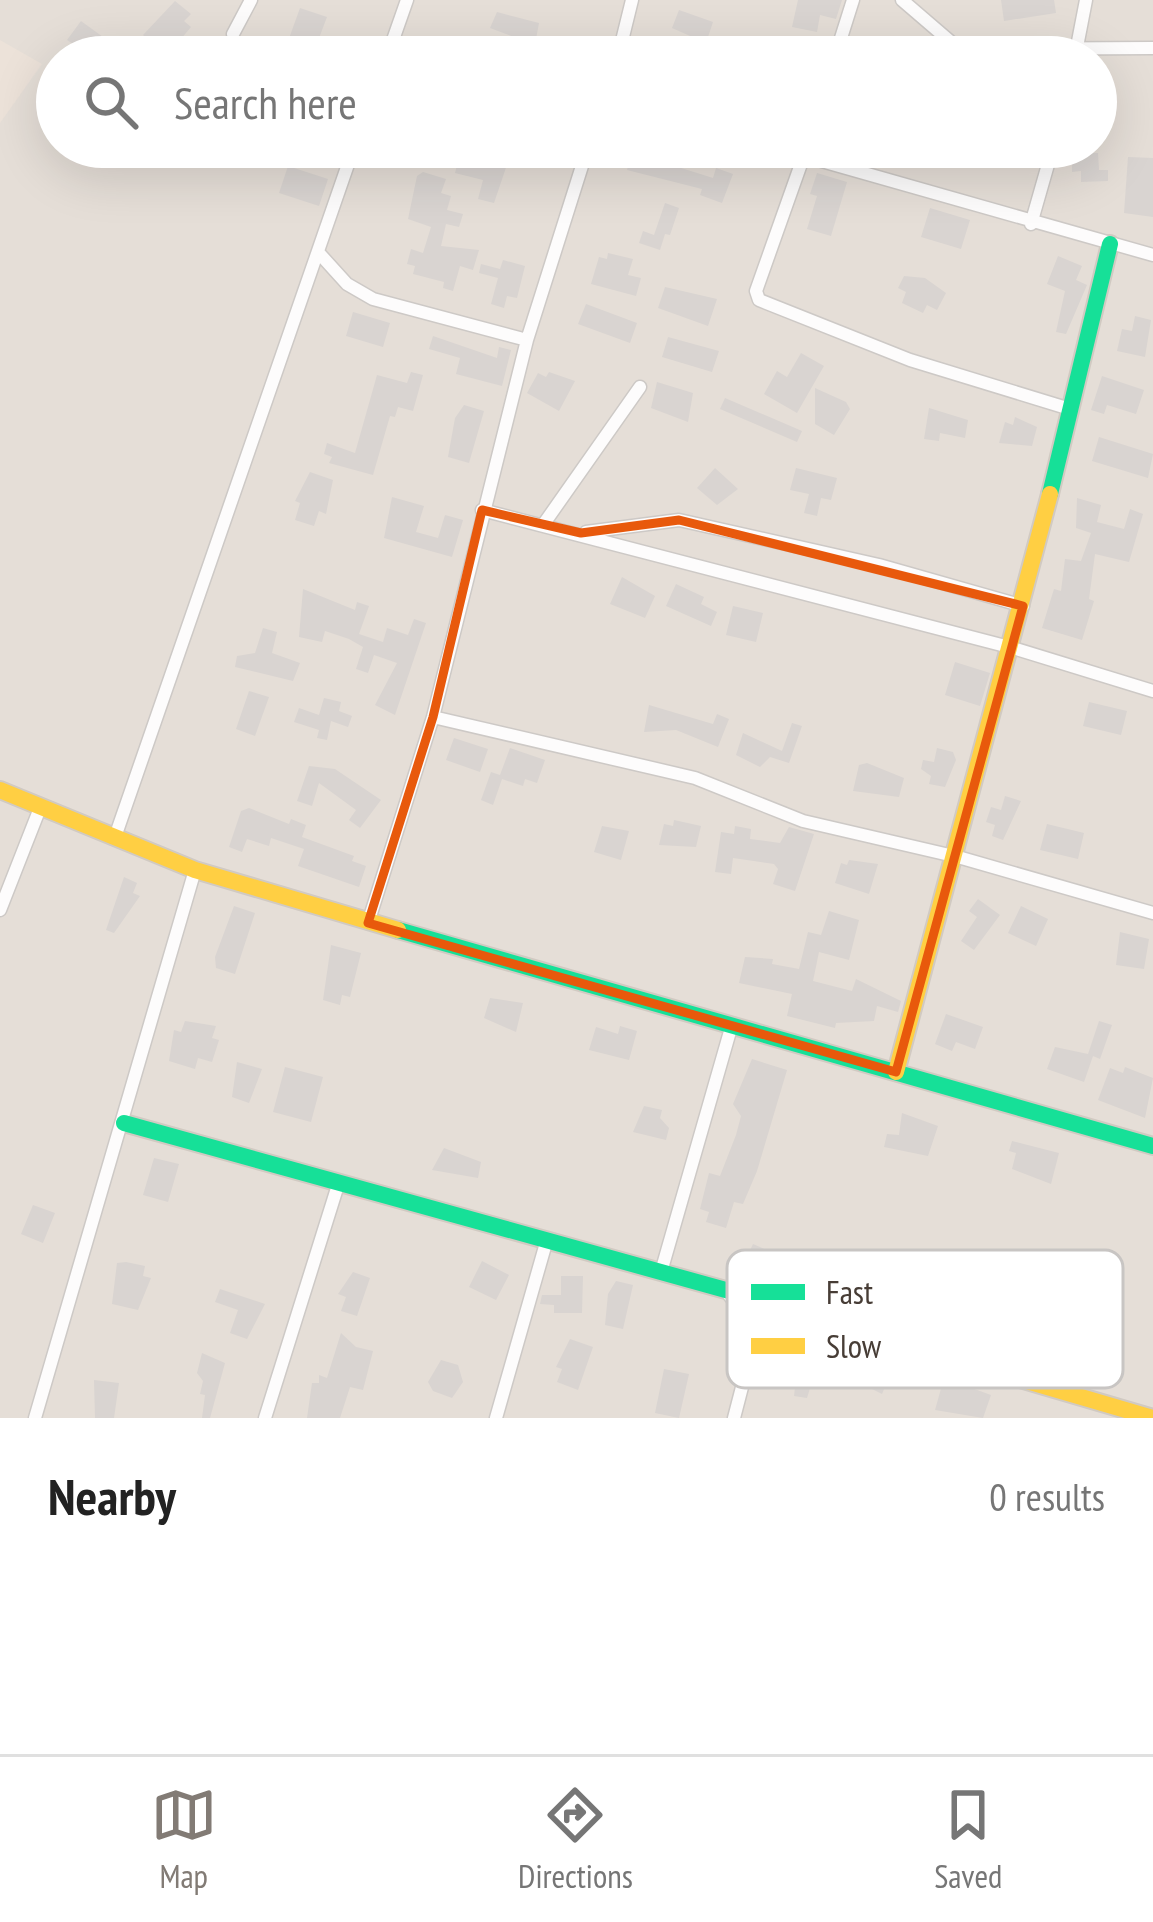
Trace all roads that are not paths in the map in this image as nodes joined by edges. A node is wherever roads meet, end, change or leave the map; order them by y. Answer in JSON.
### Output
{"nodes":[{"id":1,"x":250,"y":0,"type":"edge"},
{"id":2,"x":407,"y":0,"type":"edge"},
{"id":3,"x":632,"y":0,"type":"edge"},
{"id":4,"x":853,"y":0,"type":"edge"},
{"id":5,"x":902,"y":0,"type":"edge"},
{"id":6,"x":1086,"y":0,"type":"edge"},
{"id":7,"x":233,"y":34,"type":"dead end"},
{"id":8,"x":394,"y":36,"type":"edge"},
{"id":9,"x":623,"y":36,"type":"edge"},
{"id":10,"x":842,"y":36,"type":"edge"},
{"id":11,"x":943,"y":36,"type":"edge"},
{"id":12,"x":1079,"y":36,"type":"edge"},
{"id":13,"x":1153,"y":48,"type":"edge"},
{"id":14,"x":1117,"y":50,"type":"edge"},
{"id":15,"x":347,"y":168,"type":"edge"},
{"id":16,"x":581,"y":168,"type":"edge"},
{"id":17,"x":800,"y":168,"type":"edge"},
{"id":18,"x":856,"y":168,"type":"edge"},
{"id":19,"x":1047,"y":168,"type":"edge"},
{"id":20,"x":1030,"y":224,"type":"junction"},
{"id":21,"x":1110,"y":244,"type":"junction"},
{"id":22,"x":318,"y":251,"type":"junction"},
{"id":23,"x":1153,"y":255,"type":"edge"},
{"id":24,"x":527,"y":340,"type":"junction"},
{"id":25,"x":640,"y":387,"type":"dead end"},
{"id":26,"x":1070,"y":409,"type":"junction"},
{"id":27,"x":482,"y":511,"type":"junction"},
{"id":28,"x":542,"y":525,"type":"junction"},
{"id":29,"x":580,"y":533,"type":"junction"},
{"id":30,"x":1023,"y":606,"type":"junction"},
{"id":31,"x":1013,"y":649,"type":"junction"},
{"id":32,"x":1153,"y":691,"type":"edge"},
{"id":33,"x":433,"y":717,"type":"junction"},
{"id":34,"x":0,"y":790,"type":"edge"},
{"id":35,"x":40,"y":808,"type":"junction"},
{"id":36,"x":116,"y":837,"type":"junction"},
{"id":37,"x":958,"y":857,"type":"junction"},
{"id":38,"x":195,"y":870,"type":"junction"},
{"id":39,"x":0,"y":910,"type":"edge"},
{"id":40,"x":1153,"y":913,"type":"edge"},
{"id":41,"x":368,"y":923,"type":"junction"},
{"id":42,"x":731,"y":1028,"type":"junction"},
{"id":43,"x":896,"y":1072,"type":"junction"},
{"id":44,"x":124,"y":1123,"type":"junction"},
{"id":45,"x":1153,"y":1146,"type":"edge"},
{"id":46,"x":338,"y":1184,"type":"junction"},
{"id":47,"x":546,"y":1243,"type":"junction"},
{"id":48,"x":661,"y":1272,"type":"junction"},
{"id":49,"x":726,"y":1291,"type":"edge"},
{"id":50,"x":742,"y":1388,"type":"edge"},
{"id":51,"x":1054,"y":1388,"type":"edge"},
{"id":52,"x":35,"y":1418,"type":"edge"},
{"id":53,"x":266,"y":1418,"type":"edge"},
{"id":54,"x":496,"y":1418,"type":"edge"},
{"id":55,"x":734,"y":1418,"type":"edge"},
{"id":56,"x":1153,"y":1418,"type":"edge"}],
"edges":[{"from":1,"to":7,"type":"street"},
{"from":2,"to":8,"type":"street"},
{"from":3,"to":9,"type":"street"},
{"from":4,"to":10,"type":"street"},
{"from":5,"to":11,"type":"street"},
{"from":6,"to":12,"type":"street"},
{"from":13,"to":14,"type":"street"},
{"from":15,"to":22,"type":"street"},
{"from":16,"to":24,"type":"street"},
{"from":17,"to":26,"type":"street"},
{"from":18,"to":20,"type":"street"},
{"from":19,"to":20,"type":"street"},
{"from":20,"to":21,"type":"street"},
{"from":21,"to":23,"type":"street"},
{"from":21,"to":26,"type":"street"},
{"from":22,"to":24,"type":"street"},
{"from":22,"to":36,"type":"street"},
{"from":24,"to":27,"type":"street"},
{"from":25,"to":28,"type":"street"},
{"from":26,"to":30,"type":"street"},
{"from":27,"to":28,"type":"street"},
{"from":27,"to":33,"type":"street"},
{"from":28,"to":29,"type":"street"},
{"from":29,"to":30,"type":"street"},
{"from":29,"to":31,"type":"street"},
{"from":30,"to":31,"type":"street"},
{"from":31,"to":32,"type":"street"},
{"from":31,"to":37,"type":"street"},
{"from":33,"to":37,"type":"street"},
{"from":33,"to":41,"type":"street"},
{"from":34,"to":35,"type":"street"},
{"from":35,"to":36,"type":"street"},
{"from":35,"to":39,"type":"street"},
{"from":36,"to":38,"type":"street"},
{"from":37,"to":40,"type":"street"},
{"from":37,"to":43,"type":"street"},
{"from":38,"to":41,"type":"street"},
{"from":38,"to":44,"type":"street"},
{"from":41,"to":42,"type":"street"},
{"from":42,"to":43,"type":"street"},
{"from":42,"to":48,"type":"street"},
{"from":43,"to":45,"type":"street"},
{"from":44,"to":46,"type":"street"},
{"from":44,"to":52,"type":"street"},
{"from":46,"to":47,"type":"street"},
{"from":46,"to":53,"type":"street"},
{"from":47,"to":48,"type":"street"},
{"from":47,"to":54,"type":"street"},
{"from":48,"to":49,"type":"street"},
{"from":50,"to":55,"type":"street"},
{"from":51,"to":56,"type":"street"}]}
